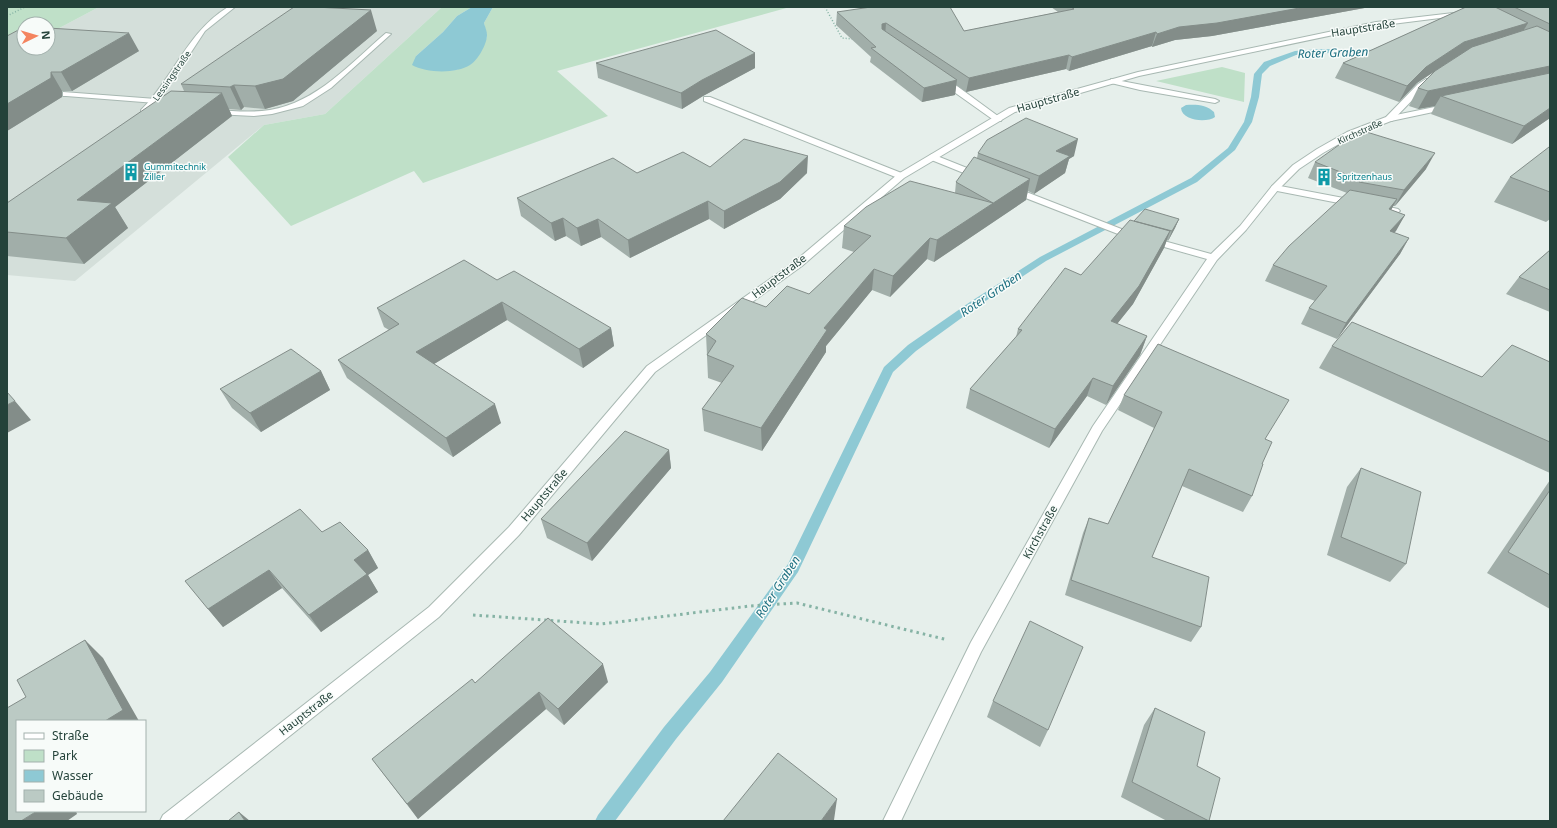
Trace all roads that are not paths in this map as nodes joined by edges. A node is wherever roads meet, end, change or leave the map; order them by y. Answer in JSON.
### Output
{"nodes":[{"id":1,"x":232,"y":7,"type":"edge"},
{"id":2,"x":1470,"y":14,"type":"edge"},
{"id":3,"x":388,"y":34,"type":"dead end"},
{"id":4,"x":935,"y":75,"type":"edge"},
{"id":5,"x":1438,"y":76,"type":"edge"},
{"id":6,"x":1114,"y":81,"type":"junction"},
{"id":7,"x":66,"y":94,"type":"dead end"},
{"id":8,"x":707,"y":99,"type":"dead end"},
{"id":9,"x":1215,"y":101,"type":"dead end"},
{"id":10,"x":1456,"y":105,"type":"edge"},
{"id":11,"x":153,"y":106,"type":"junction"},
{"id":12,"x":208,"y":112,"type":"edge"},
{"id":13,"x":137,"y":118,"type":"edge"},
{"id":14,"x":998,"y":119,"type":"junction"},
{"id":15,"x":1389,"y":119,"type":"junction"},
{"id":16,"x":932,"y":157,"type":"junction"},
{"id":17,"x":901,"y":176,"type":"junction"},
{"id":18,"x":985,"y":178,"type":"edge"},
{"id":19,"x":1006,"y":187,"type":"edge"},
{"id":20,"x":1275,"y":188,"type":"junction"},
{"id":21,"x":1395,"y":211,"type":"edge"},
{"id":22,"x":1213,"y":258,"type":"junction"},
{"id":23,"x":169,"y":821,"type":"edge"},
{"id":24,"x":892,"y":821,"type":"edge"}],
"edges":[{"from":1,"to":11,"type":"street","name":"Lessingstraße"},
{"from":2,"to":6,"type":"street","name":"Hauptstraße"},
{"from":3,"to":12,"type":"street"},
{"from":4,"to":14,"type":"street"},
{"from":5,"to":15,"type":"street"},
{"from":6,"to":9,"type":"street"},
{"from":6,"to":14,"type":"street","name":"Hauptstraße"},
{"from":7,"to":11,"type":"street"},
{"from":8,"to":17,"type":"street"},
{"from":10,"to":15,"type":"street","name":"Kirchstraße"},
{"from":11,"to":13,"type":"street","name":"Lessingstraße"},
{"from":14,"to":16,"type":"street","name":"Hauptstraße"},
{"from":15,"to":20,"type":"street","name":"Kirchstraße"},
{"from":16,"to":17,"type":"street","name":"Hauptstraße"},
{"from":16,"to":18,"type":"street"},
{"from":17,"to":23,"type":"street","name":"Hauptstraße"},
{"from":19,"to":22,"type":"street"},
{"from":20,"to":21,"type":"street"},
{"from":20,"to":22,"type":"street","name":"Kirchstraße"},
{"from":22,"to":24,"type":"street","name":"Kirchstraße"}]}
